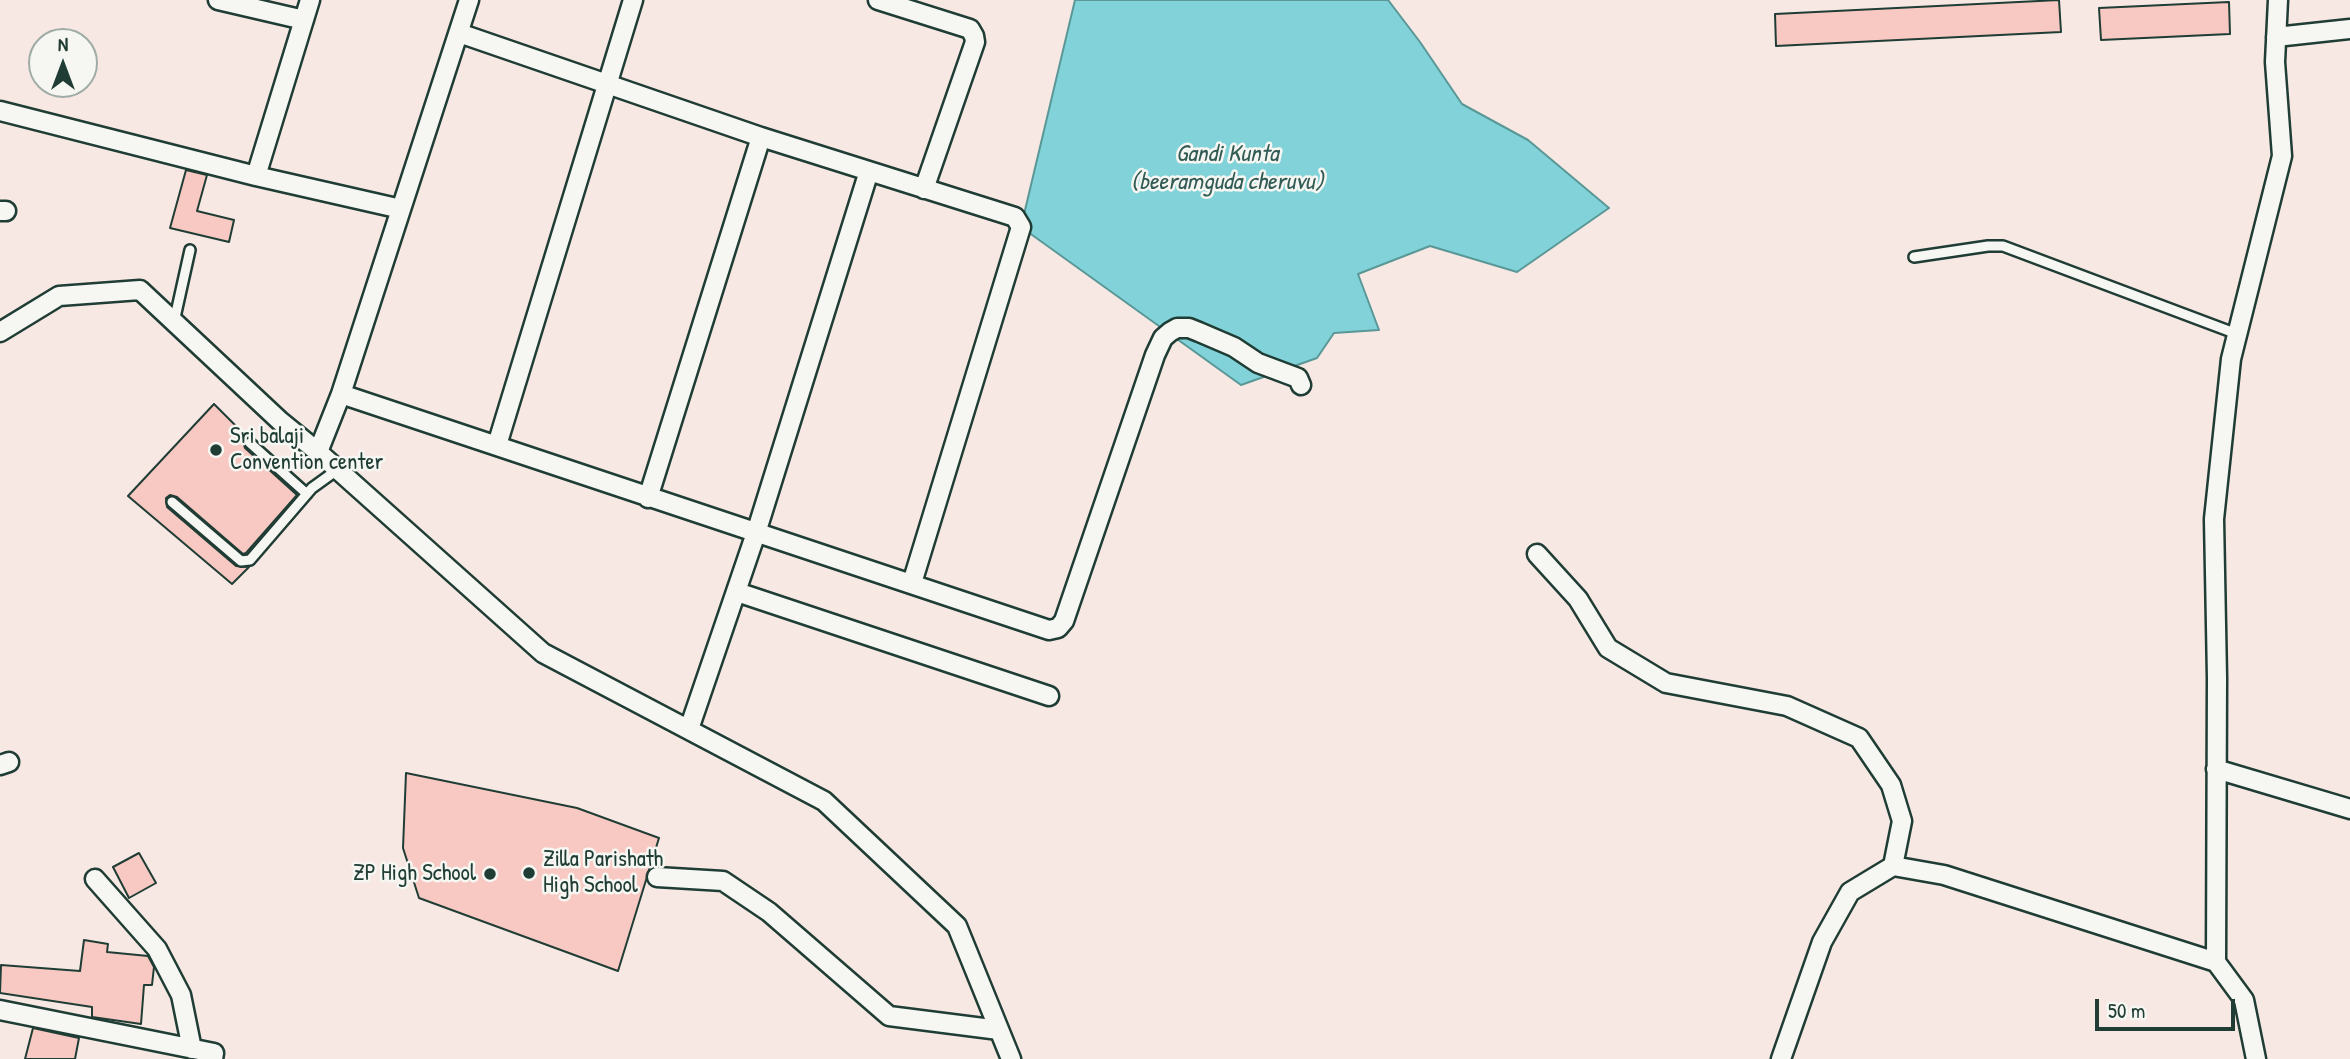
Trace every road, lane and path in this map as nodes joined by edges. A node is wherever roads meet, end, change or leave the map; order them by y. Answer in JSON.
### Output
{"nodes":[{"id":1,"x":218,"y":0,"type":"edge"},
{"id":2,"x":310,"y":0,"type":"edge"},
{"id":3,"x":469,"y":0,"type":"edge"},
{"id":4,"x":633,"y":0,"type":"edge"},
{"id":5,"x":878,"y":0,"type":"edge"},
{"id":6,"x":2278,"y":0,"type":"edge"},
{"id":7,"x":304,"y":20,"type":"junction"},
{"id":8,"x":2350,"y":29,"type":"edge"},
{"id":9,"x":459,"y":33,"type":"junction"},
{"id":10,"x":2276,"y":37,"type":"junction"},
{"id":11,"x":608,"y":84,"type":"junction"},
{"id":12,"x":0,"y":111,"type":"edge"},
{"id":13,"x":761,"y":137,"type":"junction"},
{"id":14,"x":869,"y":171,"type":"junction"},
{"id":15,"x":256,"y":176,"type":"junction"},
{"id":16,"x":924,"y":189,"type":"junction"},
{"id":17,"x":401,"y":209,"type":"junction"},
{"id":18,"x":190,"y":250,"type":"dead end"},
{"id":19,"x":1914,"y":257,"type":"dead end"},
{"id":20,"x":174,"y":321,"type":"junction"},
{"id":21,"x":0,"y":332,"type":"edge"},
{"id":22,"x":2237,"y":334,"type":"junction"},
{"id":23,"x":1301,"y":384,"type":"dead end"},
{"id":24,"x":341,"y":394,"type":"junction"},
{"id":25,"x":250,"y":443,"type":"dead end"},
{"id":26,"x":497,"y":445,"type":"junction"},
{"id":27,"x":318,"y":452,"type":"junction"},
{"id":28,"x":337,"y":470,"type":"junction"},
{"id":29,"x":307,"y":494,"type":"junction"},
{"id":30,"x":648,"y":498,"type":"junction"},
{"id":31,"x":172,"y":502,"type":"dead end"},
{"id":32,"x":756,"y":533,"type":"junction"},
{"id":33,"x":1537,"y":554,"type":"dead end"},
{"id":34,"x":912,"y":583,"type":"junction"},
{"id":35,"x":737,"y":592,"type":"junction"},
{"id":36,"x":1049,"y":696,"type":"dead end"},
{"id":37,"x":689,"y":729,"type":"junction"},
{"id":38,"x":2216,"y":769,"type":"junction"},
{"id":39,"x":2350,"y":809,"type":"edge"},
{"id":40,"x":1893,"y":866,"type":"junction"},
{"id":41,"x":657,"y":877,"type":"dead end"},
{"id":42,"x":95,"y":879,"type":"dead end"},
{"id":43,"x":2216,"y":962,"type":"junction"},
{"id":44,"x":0,"y":1010,"type":"edge"},
{"id":45,"x":999,"y":1030,"type":"junction"},
{"id":46,"x":192,"y":1049,"type":"junction"},
{"id":47,"x":213,"y":1059,"type":"edge"},
{"id":48,"x":1010,"y":1059,"type":"edge"},
{"id":49,"x":1781,"y":1059,"type":"edge"},
{"id":50,"x":2256,"y":1059,"type":"edge"}],
"edges":[{"from":1,"to":7,"type":"street"},
{"from":2,"to":7,"type":"street"},
{"from":3,"to":9,"type":"street"},
{"from":4,"to":11,"type":"street"},
{"from":5,"to":16,"type":"street"},
{"from":6,"to":10,"type":"street"},
{"from":7,"to":15,"type":"street"},
{"from":8,"to":10,"type":"street"},
{"from":9,"to":11,"type":"street"},
{"from":9,"to":17,"type":"street"},
{"from":10,"to":22,"type":"street"},
{"from":11,"to":13,"type":"street"},
{"from":11,"to":26,"type":"street"},
{"from":12,"to":15,"type":"street"},
{"from":13,"to":14,"type":"street"},
{"from":13,"to":30,"type":"street"},
{"from":14,"to":16,"type":"street"},
{"from":14,"to":32,"type":"street"},
{"from":15,"to":17,"type":"street"},
{"from":16,"to":34,"type":"street"},
{"from":17,"to":24,"type":"street"},
{"from":18,"to":20,"type":"lane"},
{"from":19,"to":22,"type":"lane"},
{"from":20,"to":21,"type":"street"},
{"from":20,"to":27,"type":"street"},
{"from":22,"to":38,"type":"street"},
{"from":23,"to":34,"type":"street"},
{"from":24,"to":26,"type":"street"},
{"from":24,"to":27,"type":"street"},
{"from":25,"to":29,"type":"lane"},
{"from":26,"to":30,"type":"street"},
{"from":27,"to":28,"type":"street"},
{"from":28,"to":29,"type":"lane"},
{"from":28,"to":37,"type":"street"},
{"from":29,"to":31,"type":"lane"},
{"from":30,"to":32,"type":"street"},
{"from":32,"to":34,"type":"street"},
{"from":32,"to":35,"type":"street"},
{"from":33,"to":40,"type":"street"},
{"from":35,"to":36,"type":"street"},
{"from":35,"to":37,"type":"street"},
{"from":37,"to":45,"type":"street"},
{"from":38,"to":39,"type":"street"},
{"from":38,"to":43,"type":"street"},
{"from":40,"to":43,"type":"street"},
{"from":40,"to":49,"type":"street"},
{"from":41,"to":45,"type":"street"},
{"from":42,"to":46,"type":"street"},
{"from":43,"to":50,"type":"street"},
{"from":44,"to":46,"type":"street"},
{"from":45,"to":48,"type":"street"},
{"from":46,"to":47,"type":"street"}]}
